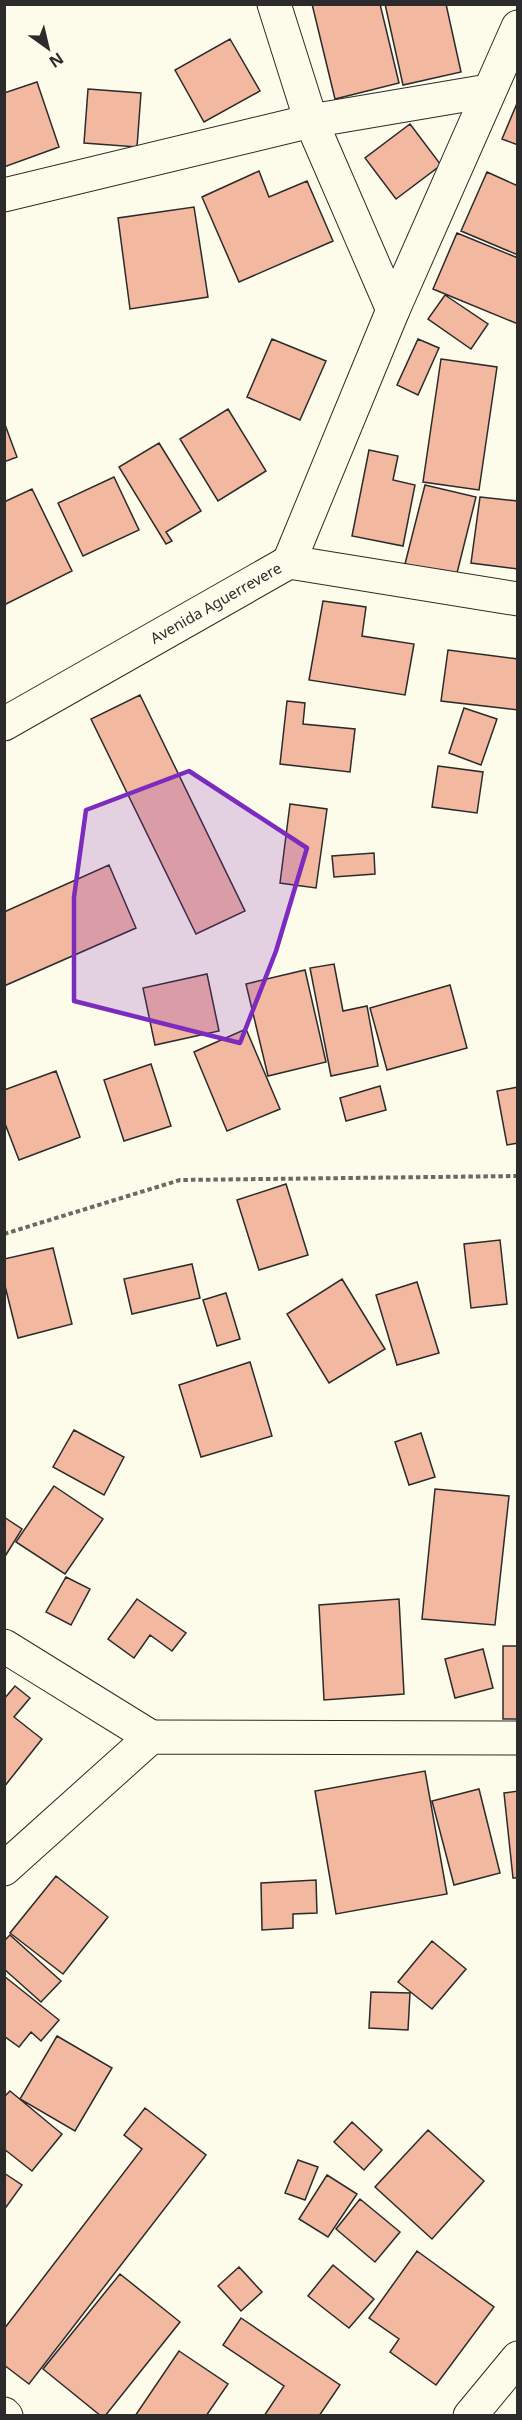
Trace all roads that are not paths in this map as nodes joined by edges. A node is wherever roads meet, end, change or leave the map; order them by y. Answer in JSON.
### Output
{"nodes":[{"id":1,"x":274,"y":4,"type":"edge"},
{"id":2,"x":518,"y":27,"type":"edge"},
{"id":3,"x":488,"y":91,"type":"junction"},
{"id":4,"x":311,"y":121,"type":"junction"},
{"id":5,"x":4,"y":195,"type":"edge"},
{"id":6,"x":393,"y":310,"type":"junction"},
{"id":7,"x":289,"y":562,"type":"junction"},
{"id":8,"x":518,"y":599,"type":"edge"},
{"id":9,"x":4,"y":724,"type":"edge"},
{"id":10,"x":4,"y":1646,"type":"edge"},
{"id":11,"x":151,"y":1737,"type":"junction"},
{"id":12,"x":518,"y":1738,"type":"edge"},
{"id":13,"x":4,"y":1869,"type":"edge"},
{"id":14,"x":518,"y":2358,"type":"edge"},
{"id":15,"x":470,"y":2415,"type":"edge"}],
"edges":[{"from":1,"to":4,"type":"street"},
{"from":2,"to":3,"type":"street"},
{"from":3,"to":4,"type":"street"},
{"from":3,"to":6,"type":"street"},
{"from":4,"to":5,"type":"street"},
{"from":4,"to":6,"type":"street"},
{"from":6,"to":7,"type":"street"},
{"from":7,"to":8,"type":"street","name":"Avenida Aguerrevere"},
{"from":7,"to":9,"type":"street","name":"Avenida Aguerrevere"},
{"from":10,"to":11,"type":"street"},
{"from":11,"to":12,"type":"street"},
{"from":11,"to":13,"type":"street"},
{"from":14,"to":15,"type":"street"}]}
